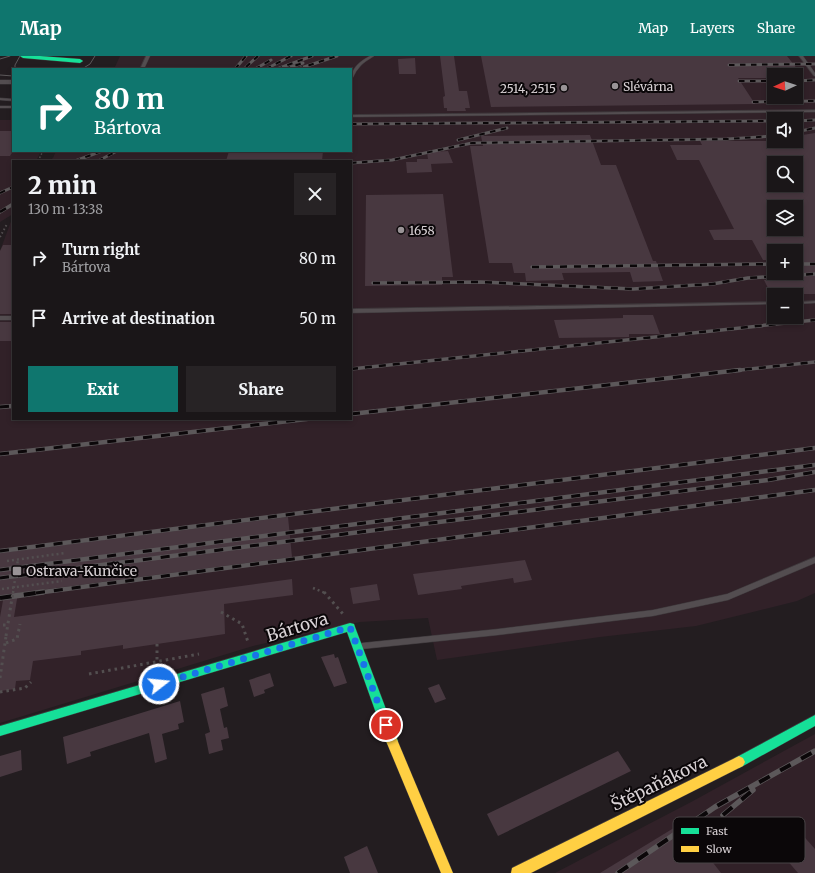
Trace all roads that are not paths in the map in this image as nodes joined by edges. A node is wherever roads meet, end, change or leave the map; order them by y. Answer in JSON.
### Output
{"nodes":[{"id":1,"x":23,"y":56,"type":"edge"},
{"id":2,"x":148,"y":56,"type":"edge"},
{"id":3,"x":372,"y":56,"type":"edge"},
{"id":4,"x":800,"y":56,"type":"edge"},
{"id":5,"x":80,"y":61,"type":"dead end"},
{"id":6,"x":142,"y":68,"type":"edge"},
{"id":7,"x":815,"y":75,"type":"edge"},
{"id":8,"x":352,"y":76,"type":"edge"},
{"id":9,"x":0,"y":82,"type":"edge"},
{"id":10,"x":12,"y":82,"type":"edge"},
{"id":11,"x":0,"y":99,"type":"edge"},
{"id":12,"x":12,"y":100,"type":"edge"},
{"id":13,"x":0,"y":107,"type":"edge"},
{"id":14,"x":12,"y":107,"type":"edge"},
{"id":15,"x":815,"y":111,"type":"edge"},
{"id":16,"x":352,"y":116,"type":"edge"},
{"id":17,"x":815,"y":302,"type":"edge"},
{"id":18,"x":767,"y":303,"type":"edge"},
{"id":19,"x":803,"y":303,"type":"edge"},
{"id":20,"x":352,"y":311,"type":"edge"},
{"id":21,"x":0,"y":318,"type":"edge"},
{"id":22,"x":12,"y":318,"type":"edge"},
{"id":23,"x":815,"y":560,"type":"edge"},
{"id":24,"x":356,"y":647,"type":"junction"},
{"id":25,"x":815,"y":720,"type":"edge"},
{"id":26,"x":0,"y":731,"type":"edge"},
{"id":27,"x":447,"y":873,"type":"edge"},
{"id":28,"x":517,"y":873,"type":"edge"}],
"edges":[{"from":1,"to":5,"type":"street"},
{"from":2,"to":6,"type":"lane"},
{"from":3,"to":8,"type":"lane"},
{"from":4,"to":7,"type":"lane"},
{"from":9,"to":10,"type":"street"},
{"from":11,"to":12,"type":"lane"},
{"from":13,"to":14,"type":"lane"},
{"from":15,"to":16,"type":"lane"},
{"from":17,"to":19,"type":"lane"},
{"from":18,"to":20,"type":"lane"},
{"from":21,"to":22,"type":"lane"},
{"from":23,"to":24,"type":"lane"},
{"from":24,"to":26,"type":"street","name":"Bártova"},
{"from":24,"to":27,"type":"street","name":"Bártova"},
{"from":25,"to":28,"type":"street","name":"Štěpaňákova"}]}
